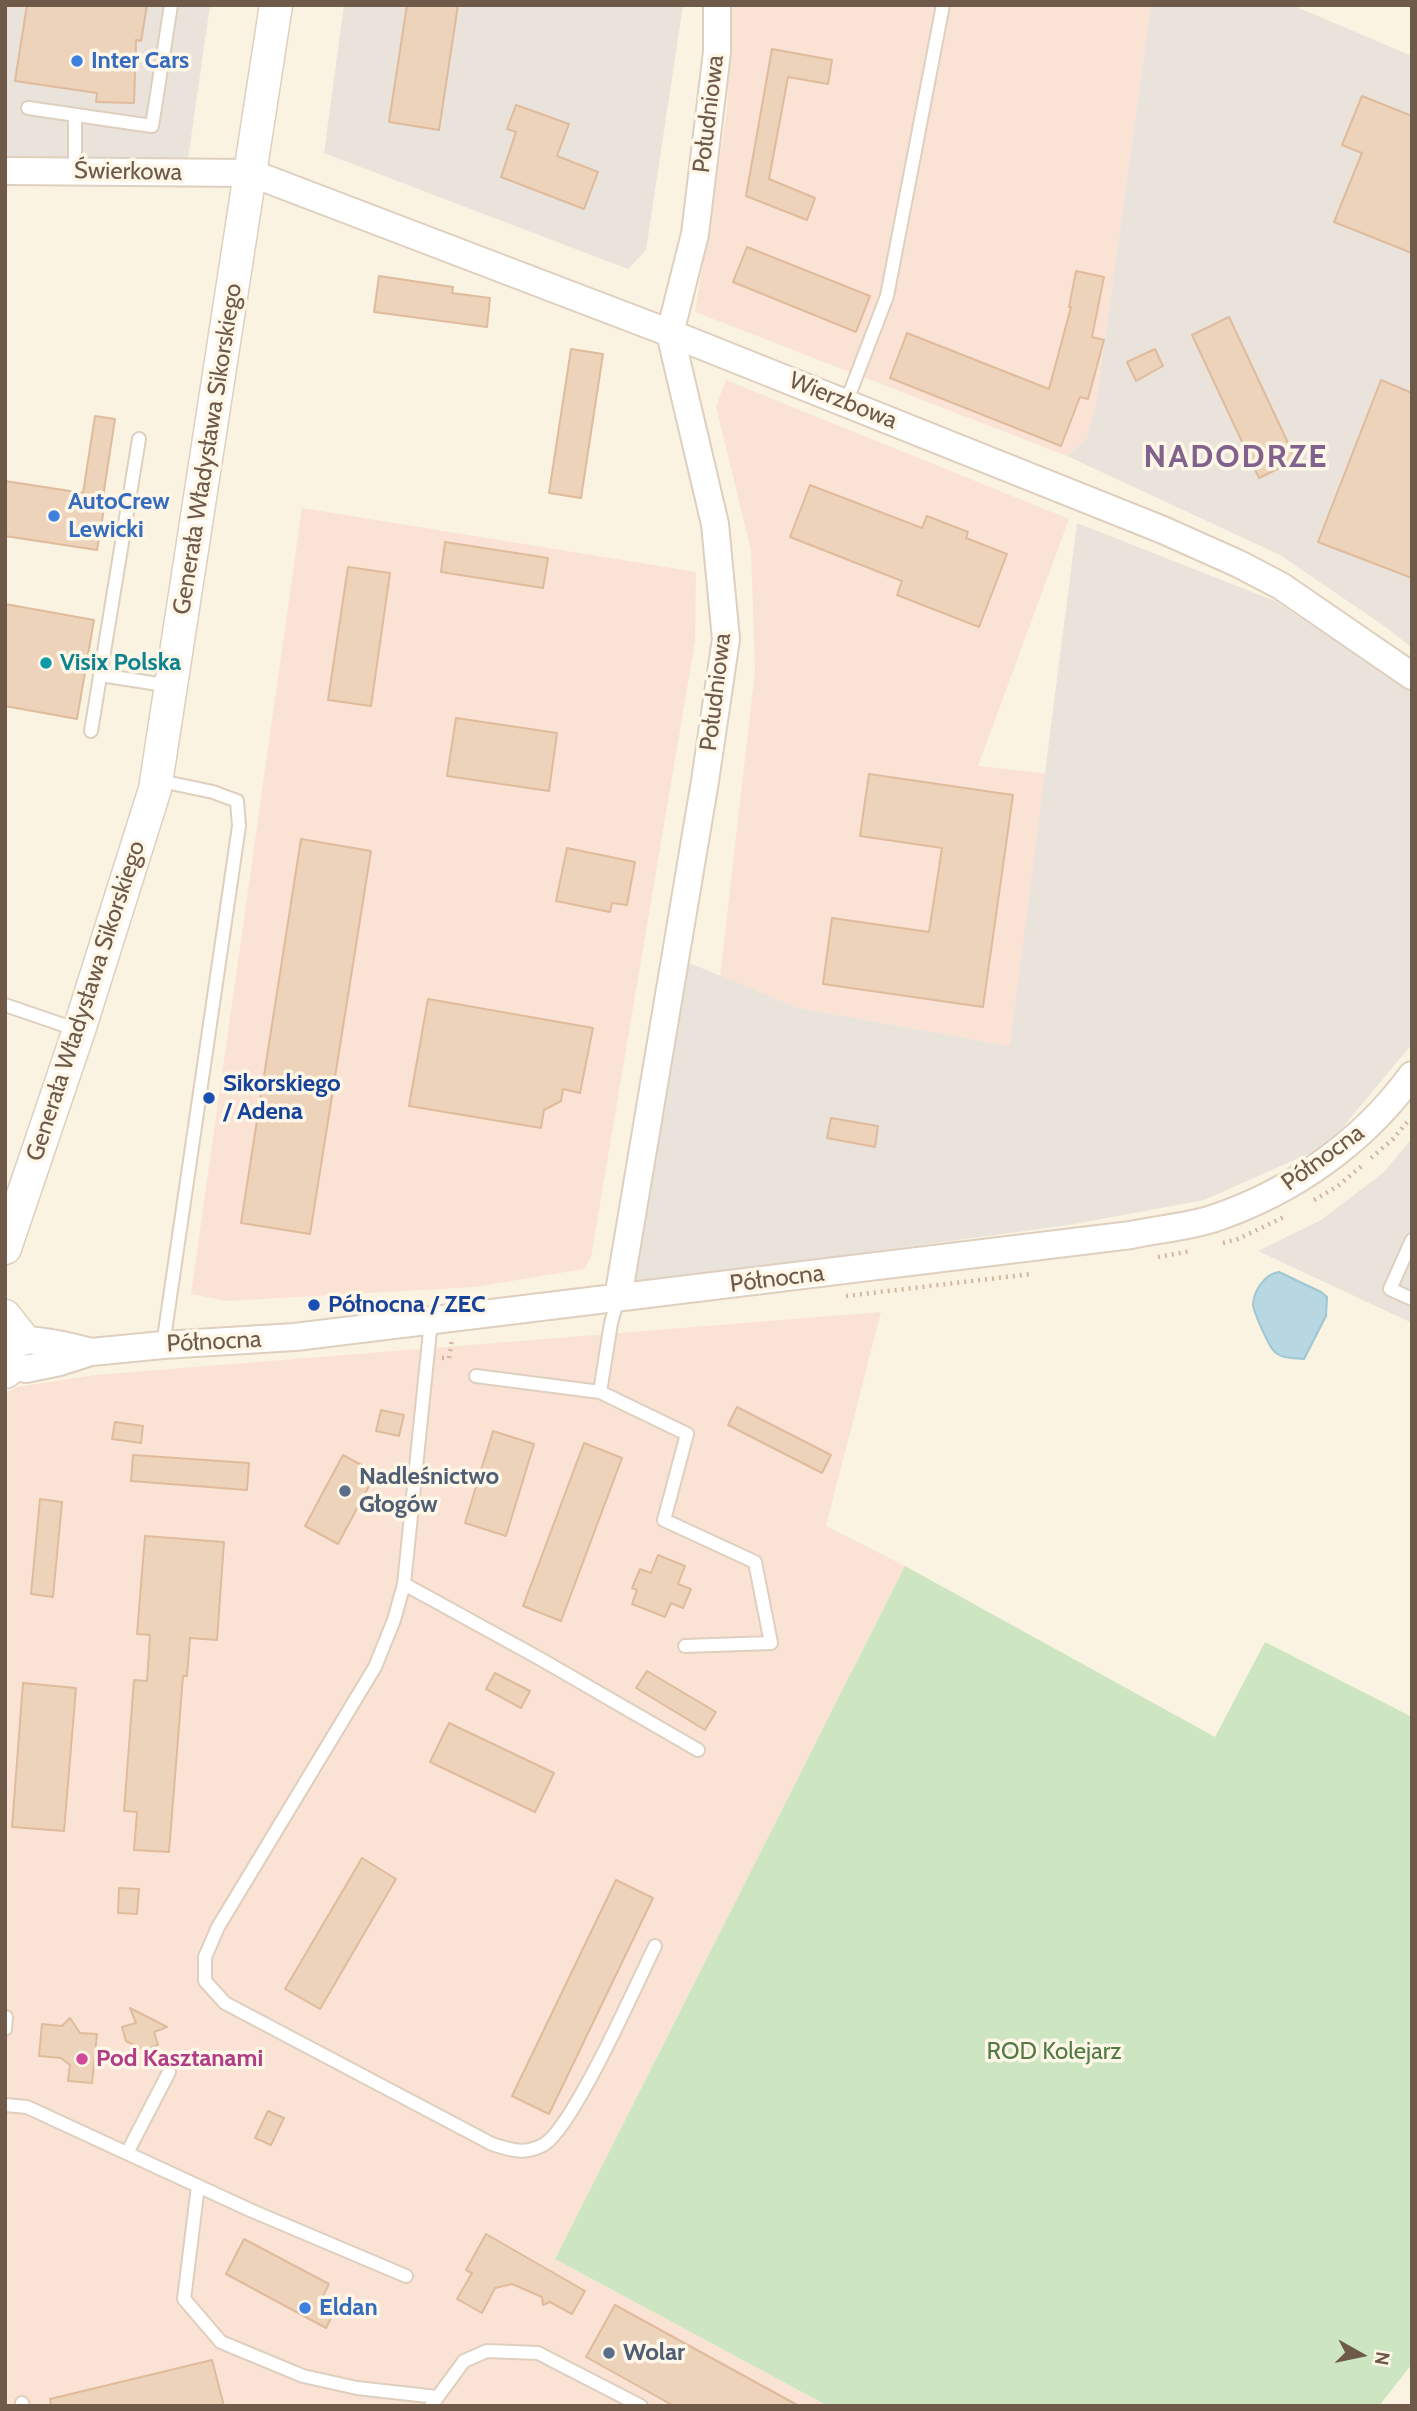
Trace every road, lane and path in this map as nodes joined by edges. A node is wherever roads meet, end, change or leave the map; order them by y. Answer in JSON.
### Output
{"nodes":[{"id":1,"x":171,"y":5,"type":"edge"},
{"id":2,"x":276,"y":5,"type":"edge"},
{"id":3,"x":717,"y":5,"type":"edge"},
{"id":4,"x":943,"y":5,"type":"edge"},
{"id":5,"x":28,"y":108,"type":"dead end"},
{"id":6,"x":75,"y":115,"type":"junction"},
{"id":7,"x":5,"y":171,"type":"edge"},
{"id":8,"x":75,"y":172,"type":"junction"},
{"id":9,"x":251,"y":173,"type":"junction"},
{"id":10,"x":670,"y":333,"type":"junction"},
{"id":11,"x":846,"y":402,"type":"junction"},
{"id":12,"x":139,"y":439,"type":"dead end"},
{"id":13,"x":101,"y":675,"type":"junction"},
{"id":14,"x":1412,"y":676,"type":"edge"},
{"id":15,"x":172,"y":686,"type":"junction"},
{"id":16,"x":91,"y":731,"type":"dead end"},
{"id":17,"x":156,"y":780,"type":"junction"},
{"id":18,"x":5,"y":1005,"type":"edge"},
{"id":19,"x":79,"y":1030,"type":"junction"},
{"id":20,"x":1412,"y":1076,"type":"edge"},
{"id":21,"x":1412,"y":1240,"type":"edge"},
{"id":22,"x":5,"y":1248,"type":"edge"},
{"id":23,"x":618,"y":1298,"type":"junction"},
{"id":24,"x":1412,"y":1299,"type":"edge"},
{"id":25,"x":431,"y":1321,"type":"junction"},
{"id":26,"x":163,"y":1345,"type":"junction"},
{"id":27,"x":9,"y":1349,"type":"edge"},
{"id":28,"x":476,"y":1376,"type":"dead end"},
{"id":29,"x":600,"y":1392,"type":"junction"},
{"id":30,"x":404,"y":1584,"type":"junction"},
{"id":31,"x":685,"y":1646,"type":"dead end"},
{"id":32,"x":698,"y":1750,"type":"dead end"},
{"id":33,"x":655,"y":1946,"type":"dead end"},
{"id":34,"x":169,"y":2072,"type":"dead end"},
{"id":35,"x":5,"y":2105,"type":"edge"},
{"id":36,"x":127,"y":2153,"type":"junction"},
{"id":37,"x":198,"y":2186,"type":"junction"},
{"id":38,"x":406,"y":2276,"type":"dead end"},
{"id":39,"x":434,"y":2401,"type":"edge"},
{"id":40,"x":641,"y":2406,"type":"edge"}],
"edges":[{"from":1,"to":6,"type":"lane"},
{"from":2,"to":9,"type":"street","name":"Generała Władysława Sikorskiego"},
{"from":3,"to":10,"type":"street","name":"Południowa"},
{"from":4,"to":11,"type":"lane"},
{"from":5,"to":6,"type":"lane"},
{"from":6,"to":8,"type":"lane"},
{"from":7,"to":8,"type":"street","name":"Świerkowa"},
{"from":8,"to":9,"type":"street","name":"Świerkowa"},
{"from":9,"to":10,"type":"street","name":"Wierzbowa"},
{"from":9,"to":15,"type":"street","name":"Generała Władysława Sikorskiego"},
{"from":10,"to":11,"type":"street","name":"Wierzbowa"},
{"from":10,"to":23,"type":"street","name":"Południowa"},
{"from":11,"to":14,"type":"street","name":"Wierzbowa"},
{"from":12,"to":13,"type":"lane"},
{"from":13,"to":15,"type":"lane"},
{"from":13,"to":16,"type":"lane"},
{"from":15,"to":17,"type":"street","name":"Generała Władysława Sikorskiego"},
{"from":17,"to":19,"type":"street","name":"Generała Władysława Sikorskiego"},
{"from":17,"to":26,"type":"lane"},
{"from":18,"to":19,"type":"lane"},
{"from":19,"to":22,"type":"street","name":"Generała Władysława Sikorskiego"},
{"from":20,"to":23,"type":"street","name":"Północna"},
{"from":21,"to":24,"type":"lane"},
{"from":23,"to":25,"type":"street","name":"Północna"},
{"from":23,"to":29,"type":"lane"},
{"from":25,"to":26,"type":"street","name":"Północna"},
{"from":25,"to":30,"type":"lane"},
{"from":26,"to":27,"type":"street","name":"Północna"},
{"from":28,"to":29,"type":"lane"},
{"from":29,"to":31,"type":"lane"},
{"from":30,"to":32,"type":"lane"},
{"from":30,"to":33,"type":"lane"},
{"from":34,"to":36,"type":"lane"},
{"from":35,"to":36,"type":"lane"},
{"from":36,"to":37,"type":"lane"},
{"from":37,"to":38,"type":"lane"},
{"from":37,"to":39,"type":"lane"},
{"from":39,"to":40,"type":"lane"}]}
